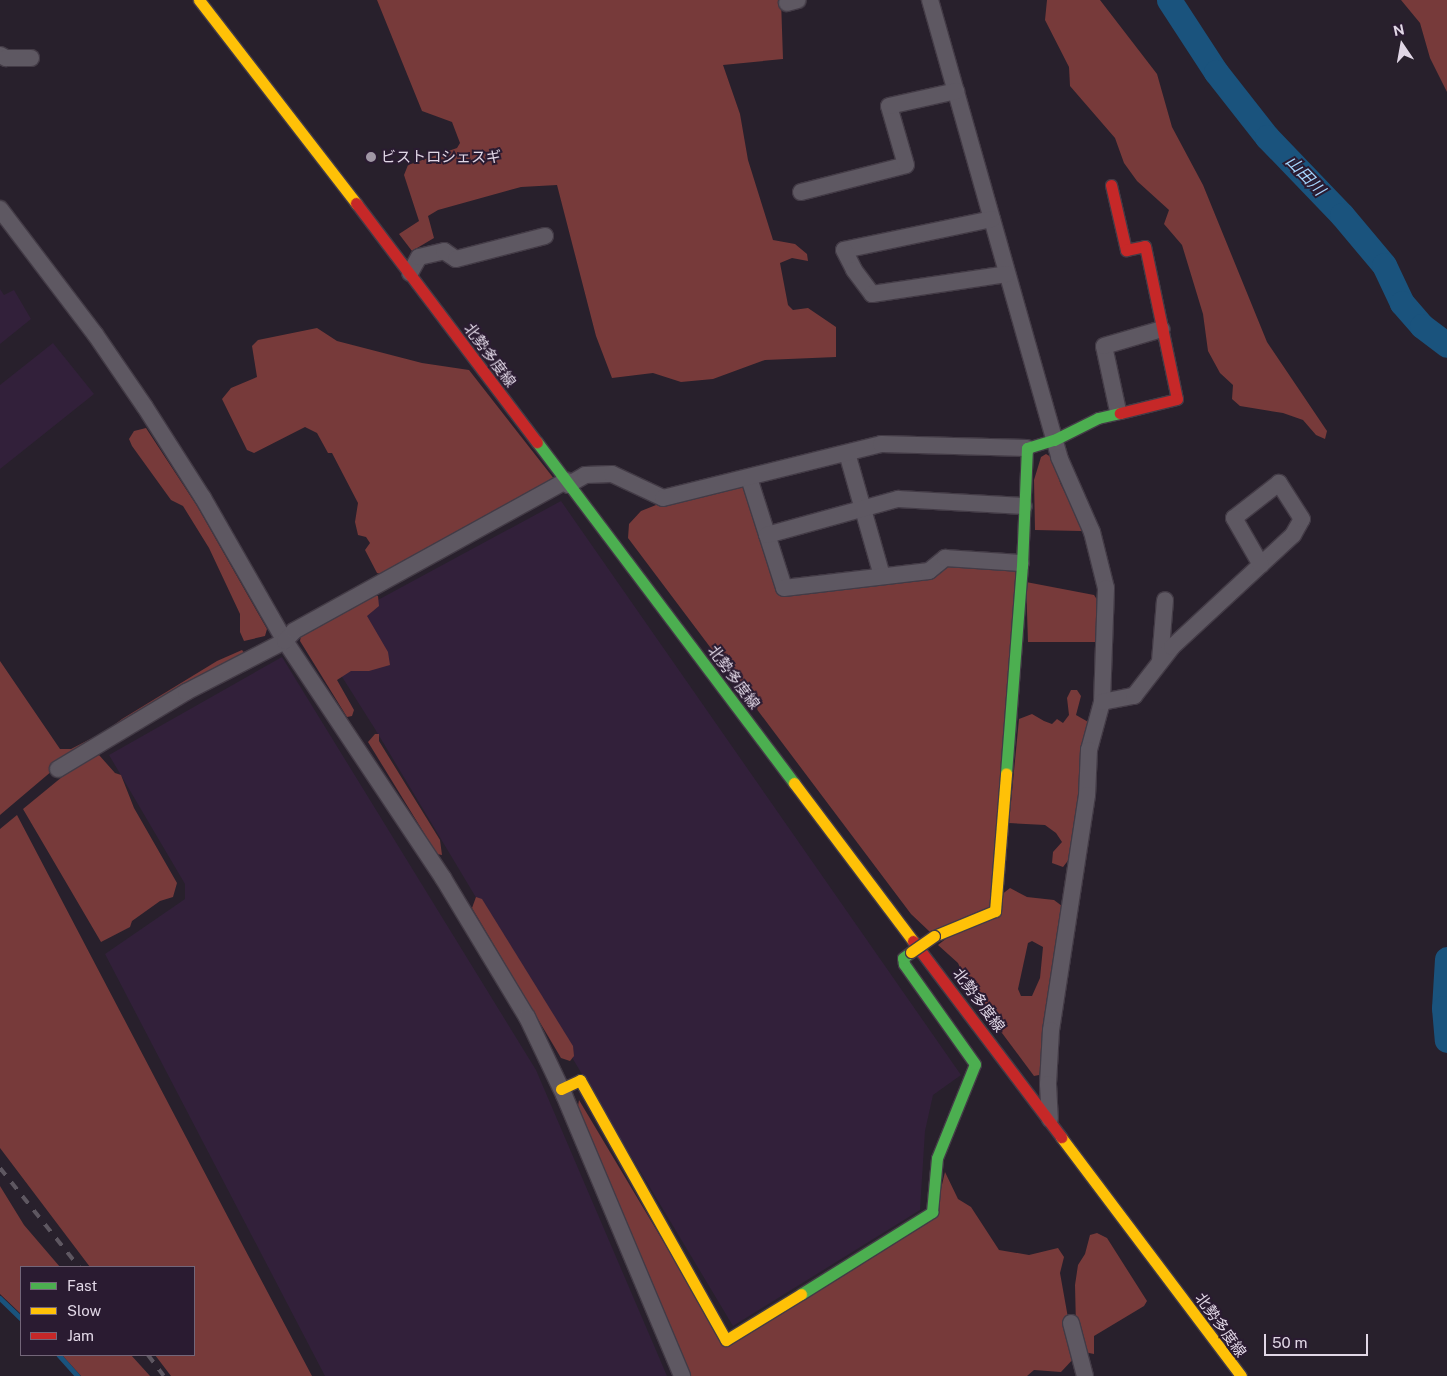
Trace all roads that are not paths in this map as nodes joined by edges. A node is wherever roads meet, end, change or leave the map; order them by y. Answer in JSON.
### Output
{"nodes":[{"id":1,"x":199,"y":0,"type":"edge"},
{"id":2,"x":930,"y":0,"type":"edge"},
{"id":3,"x":0,"y":55,"type":"edge"},
{"id":4,"x":31,"y":58,"type":"dead end"},
{"id":5,"x":956,"y":91,"type":"junction"},
{"id":6,"x":1111,"y":185,"type":"dead end"},
{"id":7,"x":801,"y":192,"type":"dead end"},
{"id":8,"x":0,"y":209,"type":"edge"},
{"id":9,"x":992,"y":219,"type":"junction"},
{"id":10,"x":6,"y":227,"type":"edge"},
{"id":11,"x":545,"y":236,"type":"dead end"},
{"id":12,"x":410,"y":273,"type":"junction"},
{"id":13,"x":1007,"y":274,"type":"junction"},
{"id":14,"x":1162,"y":329,"type":"junction"},
{"id":15,"x":1118,"y":411,"type":"junction"},
{"id":16,"x":1054,"y":440,"type":"junction"},
{"id":17,"x":1027,"y":448,"type":"junction"},
{"id":18,"x":847,"y":453,"type":"junction"},
{"id":19,"x":749,"y":478,"type":"junction"},
{"id":20,"x":567,"y":483,"type":"junction"},
{"id":21,"x":1024,"y":506,"type":"junction"},
{"id":22,"x":863,"y":509,"type":"junction"},
{"id":23,"x":767,"y":535,"type":"junction"},
{"id":24,"x":1021,"y":563,"type":"junction"},
{"id":25,"x":1261,"y":565,"type":"junction"},
{"id":26,"x":882,"y":576,"type":"junction"},
{"id":27,"x":1165,"y":600,"type":"dead end"},
{"id":28,"x":285,"y":641,"type":"junction"},
{"id":29,"x":1160,"y":662,"type":"junction"},
{"id":30,"x":1102,"y":702,"type":"junction"},
{"id":31,"x":58,"y":769,"type":"dead end"},
{"id":32,"x":561,"y":1089,"type":"junction"},
{"id":33,"x":1050,"y":1119,"type":"junction"},
{"id":34,"x":1071,"y":1323,"type":"dead end"},
{"id":35,"x":682,"y":1376,"type":"edge"},
{"id":36,"x":1084,"y":1376,"type":"edge"},
{"id":37,"x":1240,"y":1376,"type":"edge"}],
"edges":[{"from":1,"to":12,"type":"street","name":"北勢多度線"},
{"from":2,"to":5,"type":"street"},
{"from":3,"to":4,"type":"street"},
{"from":5,"to":7,"type":"street"},
{"from":5,"to":9,"type":"street"},
{"from":6,"to":14,"type":"street"},
{"from":8,"to":10,"type":"street"},
{"from":9,"to":13,"type":"street"},
{"from":9,"to":13,"type":"street"},
{"from":10,"to":28,"type":"street"},
{"from":11,"to":12,"type":"street"},
{"from":12,"to":20,"type":"street","name":"北勢多度線"},
{"from":13,"to":16,"type":"street"},
{"from":14,"to":15,"type":"street"},
{"from":14,"to":15,"type":"street"},
{"from":15,"to":16,"type":"street"},
{"from":16,"to":17,"type":"street"},
{"from":16,"to":30,"type":"street"},
{"from":17,"to":18,"type":"street"},
{"from":17,"to":21,"type":"street"},
{"from":18,"to":19,"type":"street"},
{"from":18,"to":22,"type":"street"},
{"from":19,"to":20,"type":"street"},
{"from":19,"to":23,"type":"street"},
{"from":20,"to":28,"type":"street"},
{"from":20,"to":33,"type":"street","name":"北勢多度線"},
{"from":21,"to":22,"type":"street"},
{"from":21,"to":24,"type":"street"},
{"from":22,"to":23,"type":"street"},
{"from":22,"to":26,"type":"street"},
{"from":23,"to":26,"type":"street"},
{"from":24,"to":26,"type":"street"},
{"from":24,"to":32,"type":"street","bridge":true},
{"from":25,"to":25,"type":"street"},
{"from":25,"to":29,"type":"street"},
{"from":27,"to":29,"type":"street"},
{"from":28,"to":31,"type":"street"},
{"from":28,"to":32,"type":"street"},
{"from":29,"to":30,"type":"street"},
{"from":30,"to":33,"type":"street"},
{"from":32,"to":35,"type":"street"},
{"from":33,"to":37,"type":"street","name":"北勢多度線"},
{"from":34,"to":36,"type":"street"}]}
